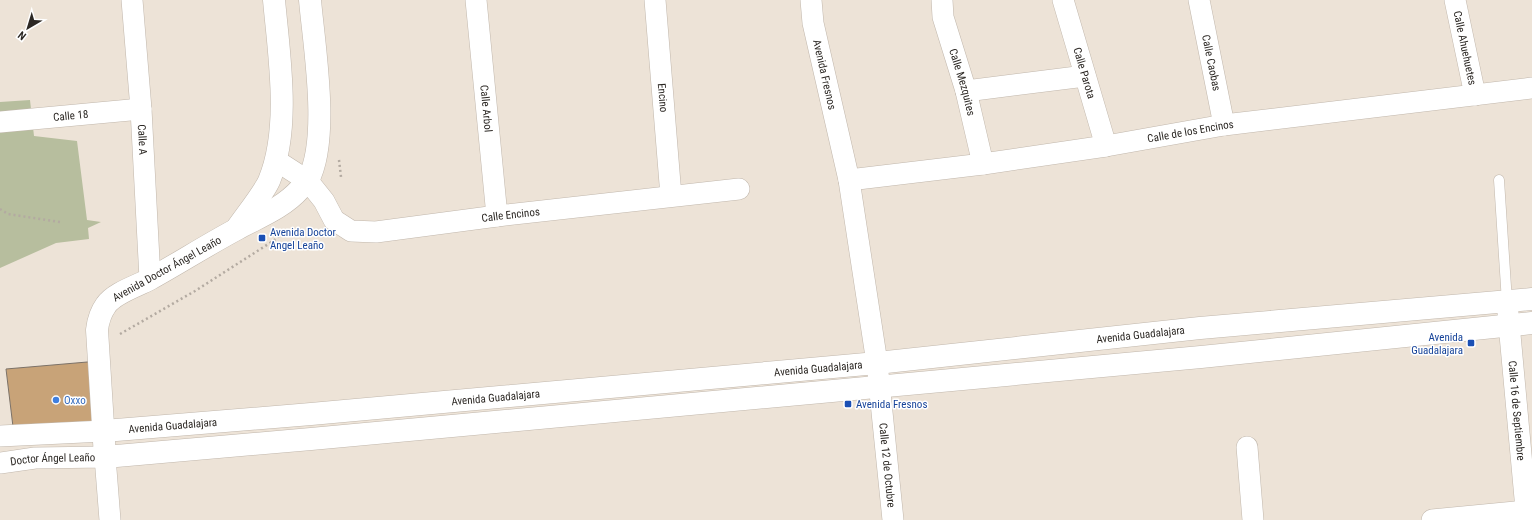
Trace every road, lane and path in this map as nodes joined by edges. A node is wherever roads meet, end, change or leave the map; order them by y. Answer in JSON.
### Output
{"nodes":[{"id":1,"x":132,"y":0,"type":"edge"},
{"id":2,"x":274,"y":0,"type":"edge"},
{"id":3,"x":310,"y":0,"type":"edge"},
{"id":4,"x":476,"y":0,"type":"edge"},
{"id":5,"x":655,"y":0,"type":"edge"},
{"id":6,"x":810,"y":0,"type":"edge"},
{"id":7,"x":942,"y":0,"type":"edge"},
{"id":8,"x":1063,"y":0,"type":"edge"},
{"id":9,"x":1199,"y":0,"type":"edge"},
{"id":10,"x":1455,"y":0,"type":"edge"},
{"id":11,"x":1085,"y":76,"type":"junction"},
{"id":12,"x":1532,"y":88,"type":"edge"},
{"id":13,"x":966,"y":92,"type":"junction"},
{"id":14,"x":1475,"y":95,"type":"junction"},
{"id":15,"x":141,"y":109,"type":"junction"},
{"id":16,"x":0,"y":122,"type":"edge"},
{"id":17,"x":1224,"y":125,"type":"junction"},
{"id":18,"x":1106,"y":146,"type":"junction"},
{"id":19,"x":277,"y":161,"type":"junction"},
{"id":20,"x":983,"y":164,"type":"junction"},
{"id":21,"x":849,"y":180,"type":"junction"},
{"id":22,"x":1499,"y":180,"type":"dead end"},
{"id":23,"x":308,"y":181,"type":"junction"},
{"id":24,"x":739,"y":189,"type":"dead end"},
{"id":25,"x":671,"y":196,"type":"junction"},
{"id":26,"x":0,"y":210,"type":"edge"},
{"id":27,"x":497,"y":216,"type":"junction"},
{"id":28,"x":60,"y":222,"type":"dead end"},
{"id":29,"x":289,"y":227,"type":"dead end"},
{"id":30,"x":236,"y":230,"type":"junction"},
{"id":31,"x":150,"y":279,"type":"junction"},
{"id":32,"x":1532,"y":299,"type":"edge"},
{"id":33,"x":1507,"y":302,"type":"junction"},
{"id":34,"x":1532,"y":323,"type":"edge"},
{"id":35,"x":1510,"y":325,"type":"junction"},
{"id":36,"x":117,"y":335,"type":"dead end"},
{"id":37,"x":878,"y":363,"type":"junction"},
{"id":38,"x":880,"y":386,"type":"junction"},
{"id":39,"x":311,"y":414,"type":"junction"},
{"id":40,"x":104,"y":431,"type":"junction"},
{"id":41,"x":0,"y":436,"type":"edge"},
{"id":42,"x":311,"y":439,"type":"junction"},
{"id":43,"x":1247,"y":446,"type":"dead end"},
{"id":44,"x":105,"y":456,"type":"junction"},
{"id":45,"x":0,"y":463,"type":"edge"},
{"id":46,"x":1526,"y":516,"type":"edge"},
{"id":47,"x":110,"y":520,"type":"edge"},
{"id":48,"x":893,"y":520,"type":"edge"},
{"id":49,"x":1253,"y":520,"type":"edge"},
{"id":50,"x":1432,"y":520,"type":"edge"}],
"edges":[{"from":1,"to":15,"type":"street","name":"Calle A"},
{"from":2,"to":19,"type":"street","name":"Avenida Doctor Ángel Leaño"},
{"from":3,"to":23,"type":"street","name":"Avenida Doctor Ángel Leaño"},
{"from":4,"to":27,"type":"street","name":"Calle Arbol"},
{"from":5,"to":25,"type":"street","name":"Encino"},
{"from":6,"to":21,"type":"street","name":"Avenida Fresnos"},
{"from":7,"to":13,"type":"street","name":"Calle Mezquites"},
{"from":8,"to":11,"type":"street","name":"Calle Parota"},
{"from":9,"to":17,"type":"street","name":"Calle Caobas"},
{"from":10,"to":14,"type":"street","name":"Calle Ahuehuetes"},
{"from":11,"to":13,"type":"street"},
{"from":11,"to":18,"type":"street","name":"Calle Parota"},
{"from":12,"to":14,"type":"street","name":"Calle de los Encinos"},
{"from":13,"to":20,"type":"street","name":"Calle Mezquites"},
{"from":14,"to":17,"type":"street","name":"Calle de los Encinos"},
{"from":15,"to":16,"type":"street","name":"Calle 18"},
{"from":15,"to":31,"type":"street","name":"Calle A"},
{"from":17,"to":18,"type":"street","name":"Calle de los Encinos"},
{"from":18,"to":20,"type":"street","name":"Calle de los Encinos"},
{"from":19,"to":23,"type":"street","name":"Calle Encinos"},
{"from":19,"to":30,"type":"street","name":"Avenida Doctor Ángel Leaño"},
{"from":20,"to":21,"type":"street","name":"Calle de los Encinos"},
{"from":21,"to":37,"type":"street","name":"Avenida Fresnos"},
{"from":22,"to":33,"type":"lane"},
{"from":23,"to":27,"type":"street","name":"Calle Encinos"},
{"from":23,"to":30,"type":"street","name":"Avenida Doctor Ángel Leaño"},
{"from":24,"to":25,"type":"street","name":"Calle Encinos"},
{"from":25,"to":27,"type":"street","name":"Calle Encinos"},
{"from":26,"to":28,"type":"path"},
{"from":29,"to":36,"type":"path"},
{"from":30,"to":31,"type":"street","name":"Avenida Doctor Ángel Leaño"},
{"from":31,"to":40,"type":"street","name":"Avenida Doctor Ángel Leaño"},
{"from":32,"to":33,"type":"street","name":"Avenida Guadalajara"},
{"from":33,"to":35,"type":"street","name":"Calle 16 de Septiembre"},
{"from":33,"to":37,"type":"street","name":"Avenida Guadalajara"},
{"from":34,"to":35,"type":"street"},
{"from":35,"to":38,"type":"street"},
{"from":35,"to":46,"type":"street","name":"Calle 16 de Septiembre"},
{"from":37,"to":38,"type":"street","name":"Calle 12 de Octubre"},
{"from":37,"to":39,"type":"street","name":"Avenida Guadalajara"},
{"from":38,"to":42,"type":"street"},
{"from":38,"to":48,"type":"street","name":"Calle 12 de Octubre"},
{"from":39,"to":40,"type":"street","name":"Avenida Guadalajara"},
{"from":39,"to":42,"type":"street"},
{"from":40,"to":41,"type":"street"},
{"from":40,"to":44,"type":"street","name":"Avenida Doctor Ángel Leaño"},
{"from":42,"to":44,"type":"street"},
{"from":43,"to":49,"type":"street"},
{"from":44,"to":45,"type":"street","name":"Doctor Ángel Leaño"},
{"from":44,"to":47,"type":"street"},
{"from":46,"to":50,"type":"street"}]}
